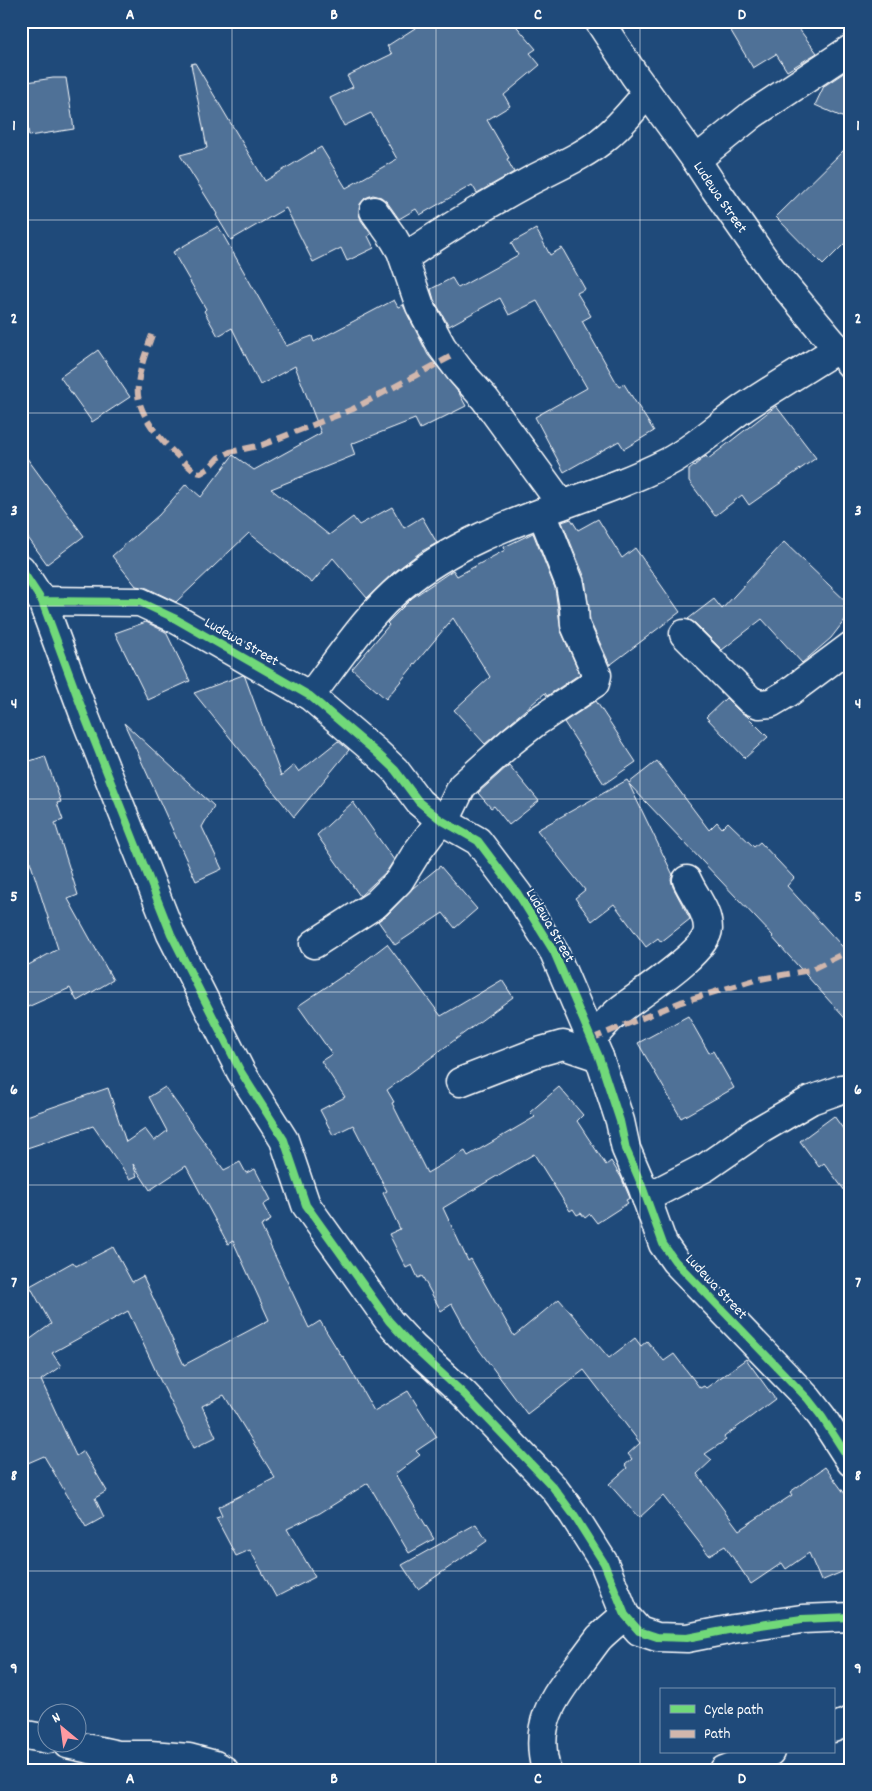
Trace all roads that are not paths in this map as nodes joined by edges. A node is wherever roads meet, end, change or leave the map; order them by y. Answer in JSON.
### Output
{"nodes":[{"id":1,"x":599,"y":21,"type":"edge"},
{"id":2,"x":851,"y":49,"type":"edge"},
{"id":3,"x":647,"y":93,"type":"junction"},
{"id":4,"x":696,"y":160,"type":"junction"},
{"id":5,"x":374,"y":211,"type":"dead end"},
{"id":6,"x":404,"y":258,"type":"junction"},
{"id":7,"x":844,"y":357,"type":"edge"},
{"id":8,"x":552,"y":509,"type":"junction"},
{"id":9,"x":21,"y":569,"type":"edge"},
{"id":10,"x":42,"y":601,"type":"junction"},
{"id":11,"x":684,"y":634,"type":"dead end"},
{"id":12,"x":851,"y":646,"type":"edge"},
{"id":13,"x":310,"y":696,"type":"junction"},
{"id":14,"x":441,"y":820,"type":"junction"},
{"id":15,"x":687,"y":880,"type":"dead end"},
{"id":16,"x":314,"y":944,"type":"dead end"},
{"id":17,"x":595,"y":1048,"type":"junction"},
{"id":18,"x":460,"y":1082,"type":"dead end"},
{"id":19,"x":851,"y":1088,"type":"edge"},
{"id":20,"x":646,"y":1198,"type":"junction"},
{"id":21,"x":851,"y":1462,"type":"edge"},
{"id":22,"x":625,"y":1615,"type":"junction"},
{"id":23,"x":851,"y":1617,"type":"edge"},
{"id":24,"x":851,"y":1721,"type":"edge"},
{"id":25,"x":834,"y":1728,"type":"edge"},
{"id":26,"x":21,"y":1734,"type":"edge"},
{"id":27,"x":38,"y":1737,"type":"edge"},
{"id":28,"x":88,"y":1748,"type":"edge"},
{"id":29,"x":765,"y":1754,"type":"edge"},
{"id":30,"x":224,"y":1770,"type":"edge"},
{"id":31,"x":546,"y":1770,"type":"edge"},
{"id":32,"x":724,"y":1770,"type":"edge"}],
"edges":[{"from":1,"to":3,"type":"street","name":"Ludewa Street"},
{"from":2,"to":4,"type":"street"},
{"from":3,"to":4,"type":"street","name":"Ludewa Street"},
{"from":3,"to":6,"type":"street"},
{"from":4,"to":7,"type":"street","name":"Ludewa Street"},
{"from":5,"to":6,"type":"street"},
{"from":6,"to":8,"type":"street"},
{"from":7,"to":8,"type":"street"},
{"from":8,"to":13,"type":"street"},
{"from":8,"to":14,"type":"street"},
{"from":9,"to":10,"type":"street"},
{"from":10,"to":13,"type":"street","name":"Ludewa Street"},
{"from":10,"to":22,"type":"street"},
{"from":11,"to":12,"type":"street"},
{"from":13,"to":14,"type":"street","name":"Ludewa Street"},
{"from":14,"to":16,"type":"street"},
{"from":14,"to":17,"type":"street","name":"Ludewa Street"},
{"from":15,"to":17,"type":"street"},
{"from":17,"to":18,"type":"street"},
{"from":17,"to":20,"type":"street","name":"Ludewa Street"},
{"from":19,"to":20,"type":"street"},
{"from":20,"to":21,"type":"street","name":"Ludewa Street"},
{"from":22,"to":23,"type":"street"},
{"from":22,"to":31,"type":"street"},
{"from":24,"to":25,"type":"street"},
{"from":26,"to":27,"type":"street"},
{"from":28,"to":30,"type":"street"},
{"from":29,"to":32,"type":"street"}]}
